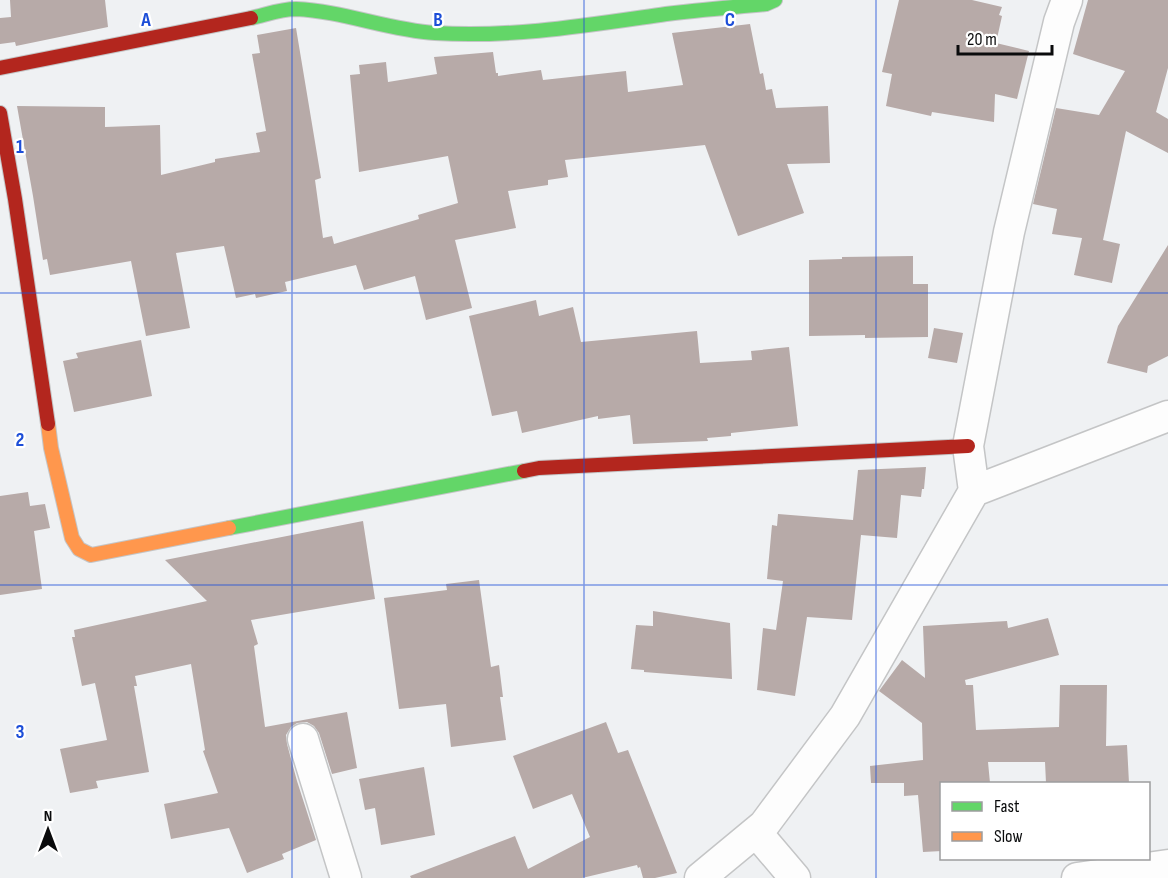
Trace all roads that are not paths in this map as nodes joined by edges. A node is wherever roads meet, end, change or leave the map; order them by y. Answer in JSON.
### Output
{"nodes":[{"id":1,"x":776,"y":0,"type":"edge"},
{"id":2,"x":1067,"y":0,"type":"edge"},
{"id":3,"x":0,"y":68,"type":"edge"},
{"id":4,"x":0,"y":113,"type":"edge"},
{"id":5,"x":1168,"y":416,"type":"edge"},
{"id":6,"x":968,"y":446,"type":"junction"},
{"id":7,"x":974,"y":491,"type":"junction"},
{"id":8,"x":303,"y":739,"type":"dead end"},
{"id":9,"x":756,"y":832,"type":"junction"},
{"id":10,"x":1168,"y":865,"type":"edge"},
{"id":11,"x":346,"y":878,"type":"edge"},
{"id":12,"x":700,"y":878,"type":"edge"},
{"id":13,"x":795,"y":878,"type":"edge"},
{"id":14,"x":1077,"y":878,"type":"edge"}],
"edges":[{"from":1,"to":3,"type":"street"},
{"from":2,"to":6,"type":"street"},
{"from":4,"to":6,"type":"street"},
{"from":5,"to":7,"type":"street"},
{"from":6,"to":7,"type":"street"},
{"from":7,"to":9,"type":"street"},
{"from":8,"to":11,"type":"street"},
{"from":9,"to":12,"type":"street"},
{"from":9,"to":13,"type":"street"},
{"from":10,"to":14,"type":"street"}]}
